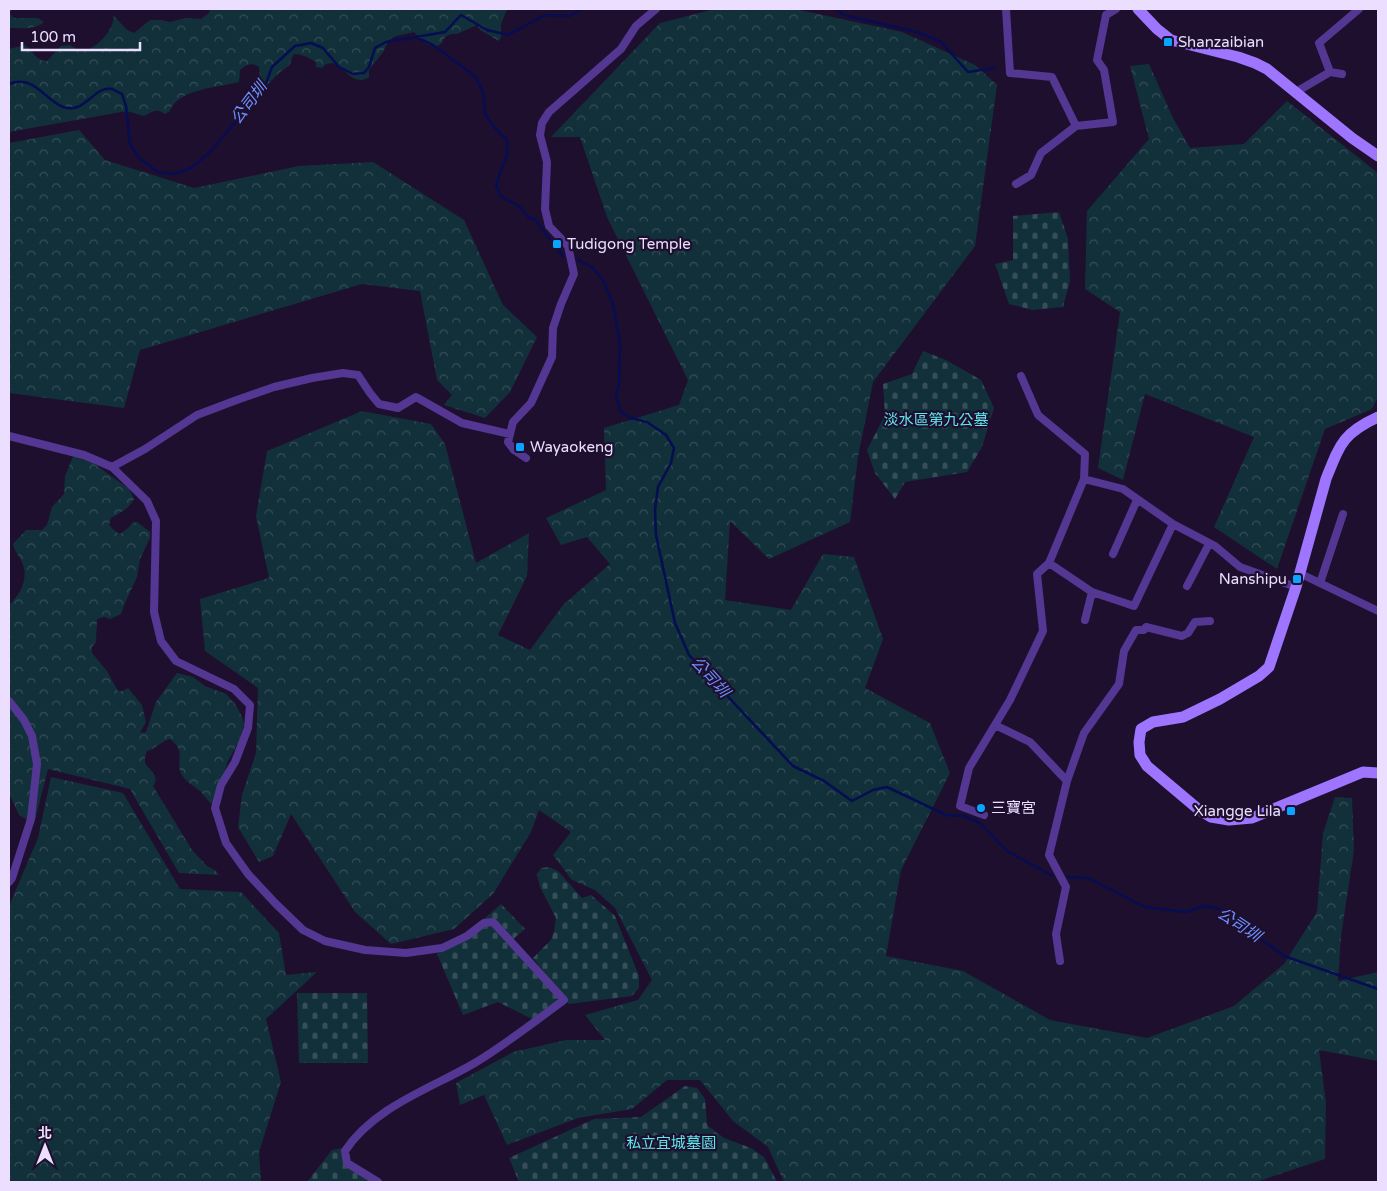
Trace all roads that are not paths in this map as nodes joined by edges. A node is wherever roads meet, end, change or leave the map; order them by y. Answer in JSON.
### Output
{"nodes":[{"id":1,"x":656,"y":9,"type":"edge"},
{"id":2,"x":1006,"y":9,"type":"edge"},
{"id":3,"x":1116,"y":9,"type":"edge"},
{"id":4,"x":1138,"y":9,"type":"edge"},
{"id":5,"x":1360,"y":9,"type":"edge"},
{"id":6,"x":1330,"y":72,"type":"junction"},
{"id":7,"x":1342,"y":74,"type":"dead end"},
{"id":8,"x":1296,"y":92,"type":"junction"},
{"id":9,"x":1076,"y":126,"type":"junction"},
{"id":10,"x":1378,"y":156,"type":"edge"},
{"id":11,"x":1016,"y":184,"type":"dead end"},
{"id":12,"x":1021,"y":376,"type":"dead end"},
{"id":13,"x":1378,"y":417,"type":"edge"},
{"id":14,"x":510,"y":434,"type":"junction"},
{"id":15,"x":9,"y":436,"type":"edge"},
{"id":16,"x":526,"y":458,"type":"dead end"},
{"id":17,"x":112,"y":467,"type":"junction"},
{"id":18,"x":1084,"y":479,"type":"junction"},
{"id":19,"x":1137,"y":500,"type":"junction"},
{"id":20,"x":1343,"y":514,"type":"dead end"},
{"id":21,"x":1173,"y":524,"type":"junction"},
{"id":22,"x":1209,"y":544,"type":"junction"},
{"id":23,"x":1113,"y":554,"type":"dead end"},
{"id":24,"x":1050,"y":563,"type":"junction"},
{"id":25,"x":1299,"y":573,"type":"junction"},
{"id":26,"x":1320,"y":583,"type":"junction"},
{"id":27,"x":1187,"y":586,"type":"dead end"},
{"id":28,"x":1296,"y":587,"type":"junction"},
{"id":29,"x":1092,"y":592,"type":"junction"},
{"id":30,"x":1378,"y":611,"type":"edge"},
{"id":31,"x":1085,"y":620,"type":"dead end"},
{"id":32,"x":1210,"y":621,"type":"dead end"},
{"id":33,"x":9,"y":701,"type":"edge"},
{"id":34,"x":995,"y":725,"type":"junction"},
{"id":35,"x":1378,"y":773,"type":"edge"},
{"id":36,"x":1067,"y":781,"type":"junction"},
{"id":37,"x":984,"y":815,"type":"dead end"},
{"id":38,"x":9,"y":882,"type":"edge"},
{"id":39,"x":1060,"y":961,"type":"dead end"},
{"id":40,"x":378,"y":1182,"type":"edge"}],
"edges":[{"from":1,"to":14,"type":"street"},
{"from":2,"to":9,"type":"street"},
{"from":3,"to":9,"type":"street"},
{"from":4,"to":8,"type":"street"},
{"from":5,"to":6,"type":"street"},
{"from":6,"to":7,"type":"street"},
{"from":6,"to":8,"type":"street"},
{"from":8,"to":10,"type":"street"},
{"from":9,"to":11,"type":"street"},
{"from":12,"to":18,"type":"street"},
{"from":13,"to":25,"type":"street"},
{"from":14,"to":16,"type":"street"},
{"from":14,"to":17,"type":"street"},
{"from":15,"to":17,"type":"street"},
{"from":17,"to":40,"type":"street"},
{"from":18,"to":19,"type":"street"},
{"from":18,"to":24,"type":"street"},
{"from":19,"to":21,"type":"street"},
{"from":19,"to":23,"type":"street"},
{"from":20,"to":26,"type":"street"},
{"from":21,"to":22,"type":"street"},
{"from":21,"to":29,"type":"street"},
{"from":22,"to":27,"type":"street"},
{"from":22,"to":28,"type":"street"},
{"from":24,"to":29,"type":"street"},
{"from":24,"to":34,"type":"street"},
{"from":25,"to":26,"type":"street"},
{"from":25,"to":28,"type":"street"},
{"from":26,"to":30,"type":"street"},
{"from":28,"to":35,"type":"street"},
{"from":29,"to":31,"type":"street"},
{"from":32,"to":36,"type":"street"},
{"from":33,"to":38,"type":"street"},
{"from":34,"to":36,"type":"street"},
{"from":34,"to":37,"type":"street"},
{"from":36,"to":39,"type":"street"}]}
